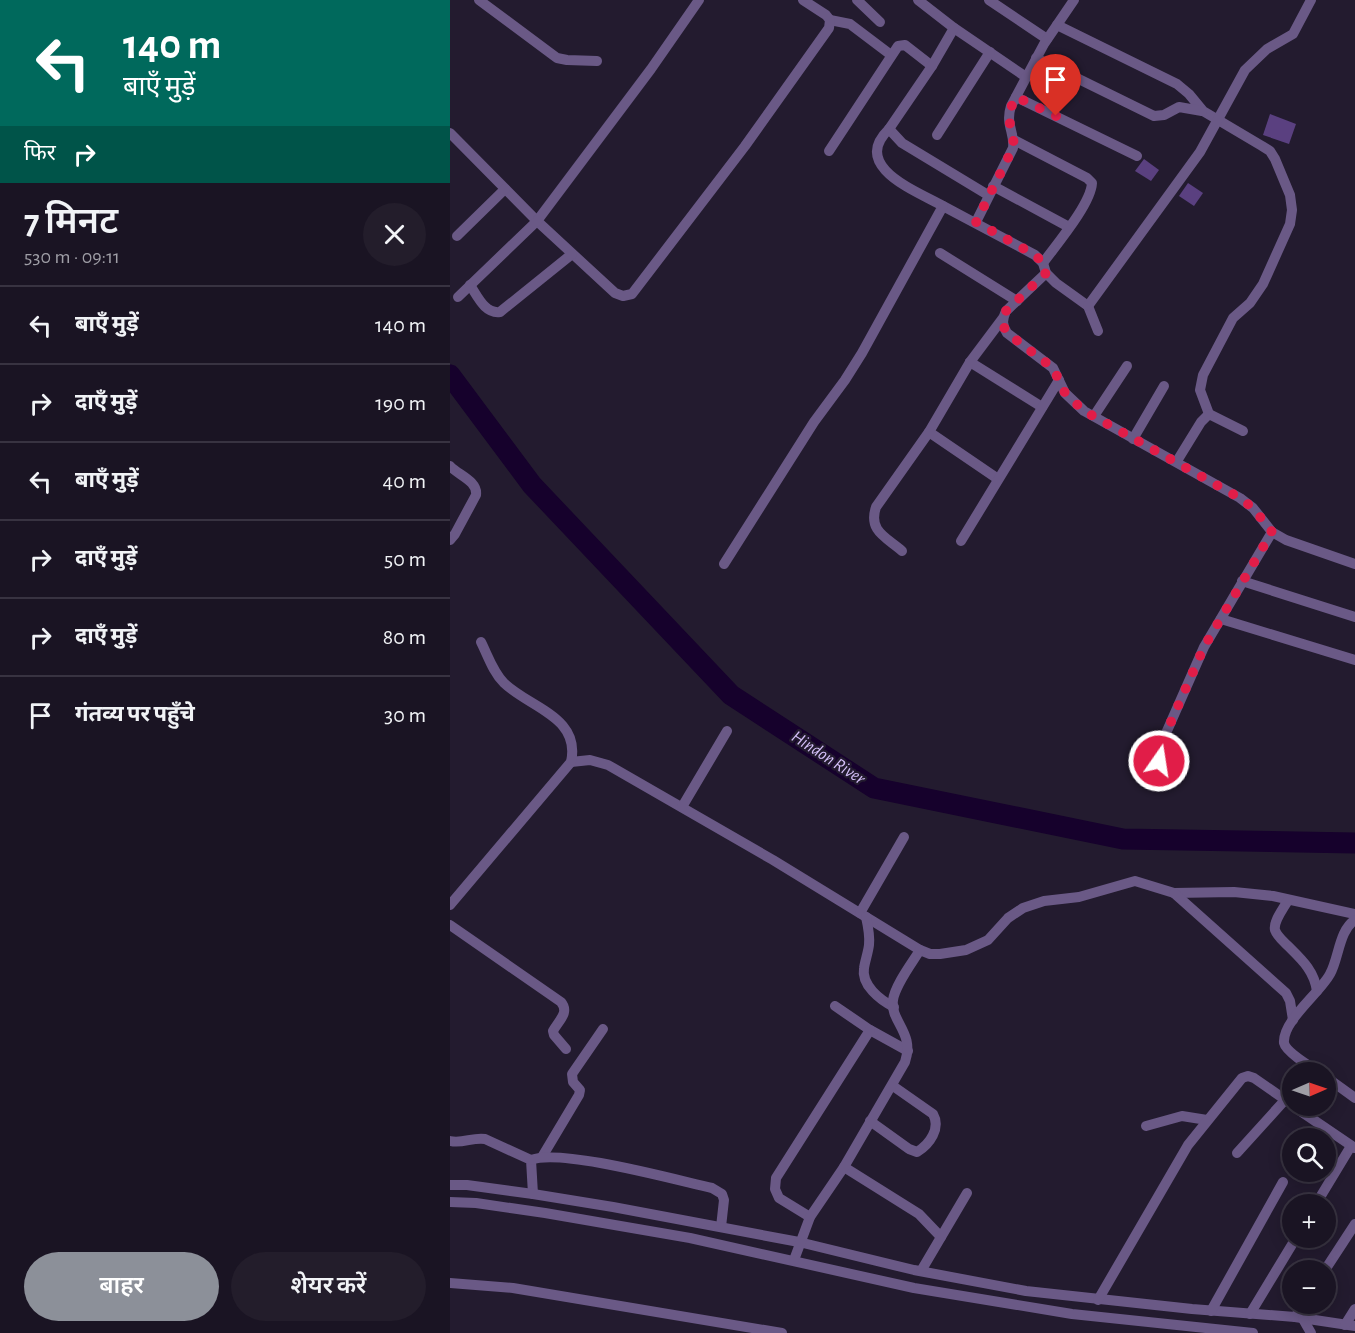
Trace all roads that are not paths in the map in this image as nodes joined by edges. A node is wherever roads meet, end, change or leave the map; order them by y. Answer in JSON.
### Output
{"nodes":[{"id":1,"x":479,"y":0,"type":"edge"},
{"id":2,"x":699,"y":0,"type":"edge"},
{"id":3,"x":803,"y":0,"type":"edge"},
{"id":4,"x":918,"y":0,"type":"edge"},
{"id":5,"x":989,"y":0,"type":"edge"},
{"id":6,"x":1311,"y":0,"type":"edge"},
{"id":7,"x":859,"y":1,"type":"edge"},
{"id":8,"x":1069,"y":2,"type":"edge"},
{"id":9,"x":830,"y":20,"type":"junction"},
{"id":10,"x":880,"y":22,"type":"dead end"},
{"id":11,"x":1057,"y":25,"type":"junction"},
{"id":12,"x":954,"y":28,"type":"junction"},
{"id":13,"x":1047,"y":39,"type":"junction"},
{"id":14,"x":990,"y":52,"type":"junction"},
{"id":15,"x":891,"y":55,"type":"junction"},
{"id":16,"x":1036,"y":58,"type":"junction"},
{"id":17,"x":597,"y":61,"type":"dead end"},
{"id":18,"x":932,"y":66,"type":"junction"},
{"id":19,"x":1026,"y":77,"type":"junction"},
{"id":20,"x":1016,"y":97,"type":"junction"},
{"id":21,"x":1203,"y":111,"type":"junction"},
{"id":22,"x":1219,"y":120,"type":"junction"},
{"id":23,"x":889,"y":129,"type":"junction"},
{"id":24,"x":450,"y":133,"type":"edge"},
{"id":25,"x":937,"y":135,"type":"dead end"},
{"id":26,"x":1014,"y":140,"type":"junction"},
{"id":27,"x":829,"y":151,"type":"dead end"},
{"id":28,"x":1137,"y":156,"type":"dead end"},
{"id":29,"x":505,"y":189,"type":"junction"},
{"id":30,"x":991,"y":191,"type":"junction"},
{"id":31,"x":943,"y":206,"type":"junction"},
{"id":32,"x":537,"y":221,"type":"junction"},
{"id":33,"x":976,"y":222,"type":"junction"},
{"id":34,"x":1069,"y":227,"type":"junction"},
{"id":35,"x":457,"y":236,"type":"dead end"},
{"id":36,"x":940,"y":253,"type":"dead end"},
{"id":37,"x":572,"y":254,"type":"junction"},
{"id":38,"x":1044,"y":268,"type":"junction"},
{"id":39,"x":470,"y":285,"type":"junction"},
{"id":40,"x":458,"y":297,"type":"dead end"},
{"id":41,"x":1017,"y":300,"type":"junction"},
{"id":42,"x":1088,"y":306,"type":"junction"},
{"id":43,"x":1003,"y":318,"type":"junction"},
{"id":44,"x":1098,"y":331,"type":"dead end"},
{"id":45,"x":970,"y":362,"type":"junction"},
{"id":46,"x":1127,"y":366,"type":"dead end"},
{"id":47,"x":1059,"y":380,"type":"junction"},
{"id":48,"x":1164,"y":386,"type":"dead end"},
{"id":49,"x":1042,"y":407,"type":"junction"},
{"id":50,"x":1209,"y":414,"type":"junction"},
{"id":51,"x":1094,"y":416,"type":"junction"},
{"id":52,"x":1243,"y":431,"type":"dead end"},
{"id":53,"x":929,"y":432,"type":"junction"},
{"id":54,"x":1133,"y":439,"type":"junction"},
{"id":55,"x":1177,"y":461,"type":"junction"},
{"id":56,"x":450,"y":466,"type":"edge"},
{"id":57,"x":999,"y":478,"type":"junction"},
{"id":58,"x":1272,"y":532,"type":"junction"},
{"id":59,"x":450,"y":540,"type":"edge"},
{"id":60,"x":961,"y":541,"type":"dead end"},
{"id":61,"x":902,"y":551,"type":"dead end"},
{"id":62,"x":724,"y":564,"type":"dead end"},
{"id":63,"x":1355,"y":564,"type":"edge"},
{"id":64,"x":1242,"y":581,"type":"junction"},
{"id":65,"x":1355,"y":617,"type":"edge"},
{"id":66,"x":1221,"y":619,"type":"junction"},
{"id":67,"x":481,"y":642,"type":"dead end"},
{"id":68,"x":1355,"y":660,"type":"edge"},
{"id":69,"x":727,"y":731,"type":"dead end"},
{"id":70,"x":1159,"y":761,"type":"dead end"},
{"id":71,"x":572,"y":762,"type":"junction"},
{"id":72,"x":682,"y":807,"type":"junction"},
{"id":73,"x":904,"y":837,"type":"dead end"},
{"id":74,"x":1174,"y":893,"type":"junction"},
{"id":75,"x":1288,"y":900,"type":"junction"},
{"id":76,"x":450,"y":905,"type":"edge"},
{"id":77,"x":1355,"y":914,"type":"edge"},
{"id":78,"x":863,"y":915,"type":"junction"},
{"id":79,"x":1355,"y":920,"type":"edge"},
{"id":80,"x":450,"y":925,"type":"edge"},
{"id":81,"x":920,"y":951,"type":"junction"},
{"id":82,"x":1317,"y":991,"type":"junction"},
{"id":83,"x":835,"y":1006,"type":"dead end"},
{"id":84,"x":894,"y":1007,"type":"junction"},
{"id":85,"x":1293,"y":1020,"type":"junction"},
{"id":86,"x":603,"y":1029,"type":"dead end"},
{"id":87,"x":870,"y":1030,"type":"junction"},
{"id":88,"x":566,"y":1049,"type":"dead end"},
{"id":89,"x":908,"y":1051,"type":"junction"},
{"id":90,"x":1306,"y":1062,"type":"edge"},
{"id":91,"x":1336,"y":1084,"type":"edge"},
{"id":92,"x":893,"y":1086,"type":"junction"},
{"id":93,"x":1282,"y":1098,"type":"edge"},
{"id":94,"x":1355,"y":1098,"type":"edge"},
{"id":95,"x":1282,"y":1111,"type":"edge"},
{"id":96,"x":1308,"y":1116,"type":"edge"},
{"id":97,"x":870,"y":1120,"type":"junction"},
{"id":98,"x":1207,"y":1120,"type":"junction"},
{"id":99,"x":1146,"y":1126,"type":"dead end"},
{"id":100,"x":450,"y":1141,"type":"edge"},
{"id":101,"x":1353,"y":1147,"type":"edge"},
{"id":102,"x":1237,"y":1153,"type":"dead end"},
{"id":103,"x":543,"y":1157,"type":"junction"},
{"id":104,"x":531,"y":1160,"type":"junction"},
{"id":105,"x":844,"y":1167,"type":"junction"},
{"id":106,"x":1283,"y":1182,"type":"dead end"},
{"id":107,"x":450,"y":1185,"type":"edge"},
{"id":108,"x":967,"y":1193,"type":"dead end"},
{"id":109,"x":533,"y":1194,"type":"junction"},
{"id":110,"x":1322,"y":1194,"type":"edge"},
{"id":111,"x":450,"y":1202,"type":"edge"},
{"id":112,"x":810,"y":1217,"type":"junction"},
{"id":113,"x":1355,"y":1224,"type":"edge"},
{"id":114,"x":721,"y":1227,"type":"junction"},
{"id":115,"x":941,"y":1237,"type":"junction"},
{"id":116,"x":799,"y":1242,"type":"junction"},
{"id":117,"x":1290,"y":1248,"type":"edge"},
{"id":118,"x":794,"y":1260,"type":"junction"},
{"id":119,"x":1332,"y":1260,"type":"edge"},
{"id":120,"x":921,"y":1271,"type":"junction"},
{"id":121,"x":450,"y":1283,"type":"edge"},
{"id":122,"x":1098,"y":1300,"type":"junction"},
{"id":123,"x":1355,"y":1309,"type":"edge"},
{"id":124,"x":1211,"y":1311,"type":"junction"},
{"id":125,"x":1250,"y":1314,"type":"junction"},
{"id":126,"x":1300,"y":1314,"type":"edge"},
{"id":127,"x":1299,"y":1318,"type":"junction"},
{"id":128,"x":1350,"y":1326,"type":"edge"},
{"id":129,"x":782,"y":1333,"type":"edge"},
{"id":130,"x":1253,"y":1333,"type":"edge"},
{"id":131,"x":1311,"y":1333,"type":"edge"}],
"edges":[{"from":1,"to":17,"type":"street"},
{"from":2,"to":32,"type":"street"},
{"from":3,"to":9,"type":"street"},
{"from":4,"to":12,"type":"street"},
{"from":5,"to":13,"type":"street"},
{"from":6,"to":22,"type":"street"},
{"from":7,"to":10,"type":"street"},
{"from":8,"to":11,"type":"street"},
{"from":9,"to":15,"type":"street"},
{"from":9,"to":37,"type":"street"},
{"from":11,"to":13,"type":"street"},
{"from":11,"to":21,"type":"street"},
{"from":12,"to":14,"type":"street"},
{"from":12,"to":18,"type":"street"},
{"from":13,"to":16,"type":"street"},
{"from":14,"to":19,"type":"street"},
{"from":14,"to":25,"type":"street"},
{"from":15,"to":18,"type":"street"},
{"from":15,"to":27,"type":"street"},
{"from":16,"to":19,"type":"street"},
{"from":16,"to":21,"type":"street"},
{"from":18,"to":23,"type":"street"},
{"from":19,"to":20,"type":"street"},
{"from":20,"to":26,"type":"street"},
{"from":20,"to":28,"type":"street"},
{"from":21,"to":22,"type":"street"},
{"from":22,"to":42,"type":"street"},
{"from":22,"to":50,"type":"street"},
{"from":23,"to":30,"type":"street"},
{"from":23,"to":31,"type":"street"},
{"from":24,"to":29,"type":"street"},
{"from":26,"to":30,"type":"street"},
{"from":26,"to":34,"type":"street"},
{"from":29,"to":32,"type":"street"},
{"from":29,"to":35,"type":"street"},
{"from":30,"to":33,"type":"street"},
{"from":30,"to":34,"type":"street"},
{"from":31,"to":33,"type":"street"},
{"from":31,"to":62,"type":"street"},
{"from":32,"to":37,"type":"street"},
{"from":32,"to":39,"type":"street"},
{"from":33,"to":38,"type":"street"},
{"from":34,"to":38,"type":"street"},
{"from":36,"to":41,"type":"street"},
{"from":37,"to":39,"type":"street"},
{"from":38,"to":41,"type":"street"},
{"from":38,"to":42,"type":"street"},
{"from":39,"to":40,"type":"street"},
{"from":41,"to":43,"type":"street"},
{"from":42,"to":44,"type":"street"},
{"from":43,"to":45,"type":"street"},
{"from":43,"to":47,"type":"street"},
{"from":45,"to":49,"type":"street"},
{"from":45,"to":53,"type":"street"},
{"from":46,"to":51,"type":"street"},
{"from":47,"to":49,"type":"street"},
{"from":47,"to":51,"type":"street"},
{"from":48,"to":54,"type":"street"},
{"from":49,"to":57,"type":"street"},
{"from":50,"to":52,"type":"street"},
{"from":50,"to":55,"type":"street"},
{"from":51,"to":54,"type":"street"},
{"from":53,"to":57,"type":"street"},
{"from":53,"to":61,"type":"street"},
{"from":54,"to":55,"type":"street"},
{"from":55,"to":58,"type":"street"},
{"from":56,"to":59,"type":"street"},
{"from":57,"to":60,"type":"street"},
{"from":58,"to":63,"type":"street"},
{"from":58,"to":64,"type":"street"},
{"from":64,"to":65,"type":"street"},
{"from":64,"to":66,"type":"street"},
{"from":66,"to":68,"type":"street"},
{"from":66,"to":70,"type":"street"},
{"from":67,"to":71,"type":"street"},
{"from":69,"to":72,"type":"street"},
{"from":71,"to":72,"type":"street"},
{"from":71,"to":76,"type":"street"},
{"from":72,"to":78,"type":"street"},
{"from":73,"to":78,"type":"street"},
{"from":74,"to":75,"type":"street"},
{"from":74,"to":81,"type":"street"},
{"from":74,"to":85,"type":"street"},
{"from":75,"to":77,"type":"street"},
{"from":75,"to":82,"type":"street"},
{"from":78,"to":81,"type":"street"},
{"from":78,"to":84,"type":"street"},
{"from":79,"to":82,"type":"street"},
{"from":80,"to":88,"type":"street"},
{"from":81,"to":84,"type":"street"},
{"from":82,"to":85,"type":"street"},
{"from":83,"to":87,"type":"street"},
{"from":84,"to":89,"type":"street"},
{"from":85,"to":90,"type":"street"},
{"from":86,"to":103,"type":"street"},
{"from":87,"to":89,"type":"street"},
{"from":87,"to":112,"type":"street"},
{"from":89,"to":92,"type":"street"},
{"from":91,"to":94,"type":"street"},
{"from":92,"to":97,"type":"street"},
{"from":92,"to":97,"type":"street"},
{"from":93,"to":98,"type":"street"},
{"from":95,"to":102,"type":"street"},
{"from":96,"to":101,"type":"street"},
{"from":97,"to":105,"type":"street"},
{"from":98,"to":99,"type":"street"},
{"from":98,"to":122,"type":"street"},
{"from":100,"to":104,"type":"street"},
{"from":101,"to":110,"type":"street"},
{"from":103,"to":104,"type":"street"},
{"from":103,"to":114,"type":"street"},
{"from":104,"to":109,"type":"street"},
{"from":105,"to":112,"type":"street"},
{"from":105,"to":115,"type":"street"},
{"from":106,"to":124,"type":"street"},
{"from":107,"to":109,"type":"street"},
{"from":108,"to":115,"type":"street"},
{"from":109,"to":114,"type":"street"},
{"from":111,"to":118,"type":"street"},
{"from":112,"to":116,"type":"street"},
{"from":113,"to":119,"type":"street"},
{"from":114,"to":116,"type":"street"},
{"from":115,"to":120,"type":"street"},
{"from":116,"to":118,"type":"street"},
{"from":116,"to":120,"type":"street"},
{"from":117,"to":125,"type":"street"},
{"from":118,"to":130,"type":"street"},
{"from":120,"to":122,"type":"street"},
{"from":121,"to":129,"type":"street"},
{"from":122,"to":124,"type":"street"},
{"from":123,"to":128,"type":"street"},
{"from":124,"to":125,"type":"street"},
{"from":125,"to":127,"type":"street"},
{"from":126,"to":127,"type":"street"},
{"from":127,"to":128,"type":"street"},
{"from":127,"to":131,"type":"street"}]}
